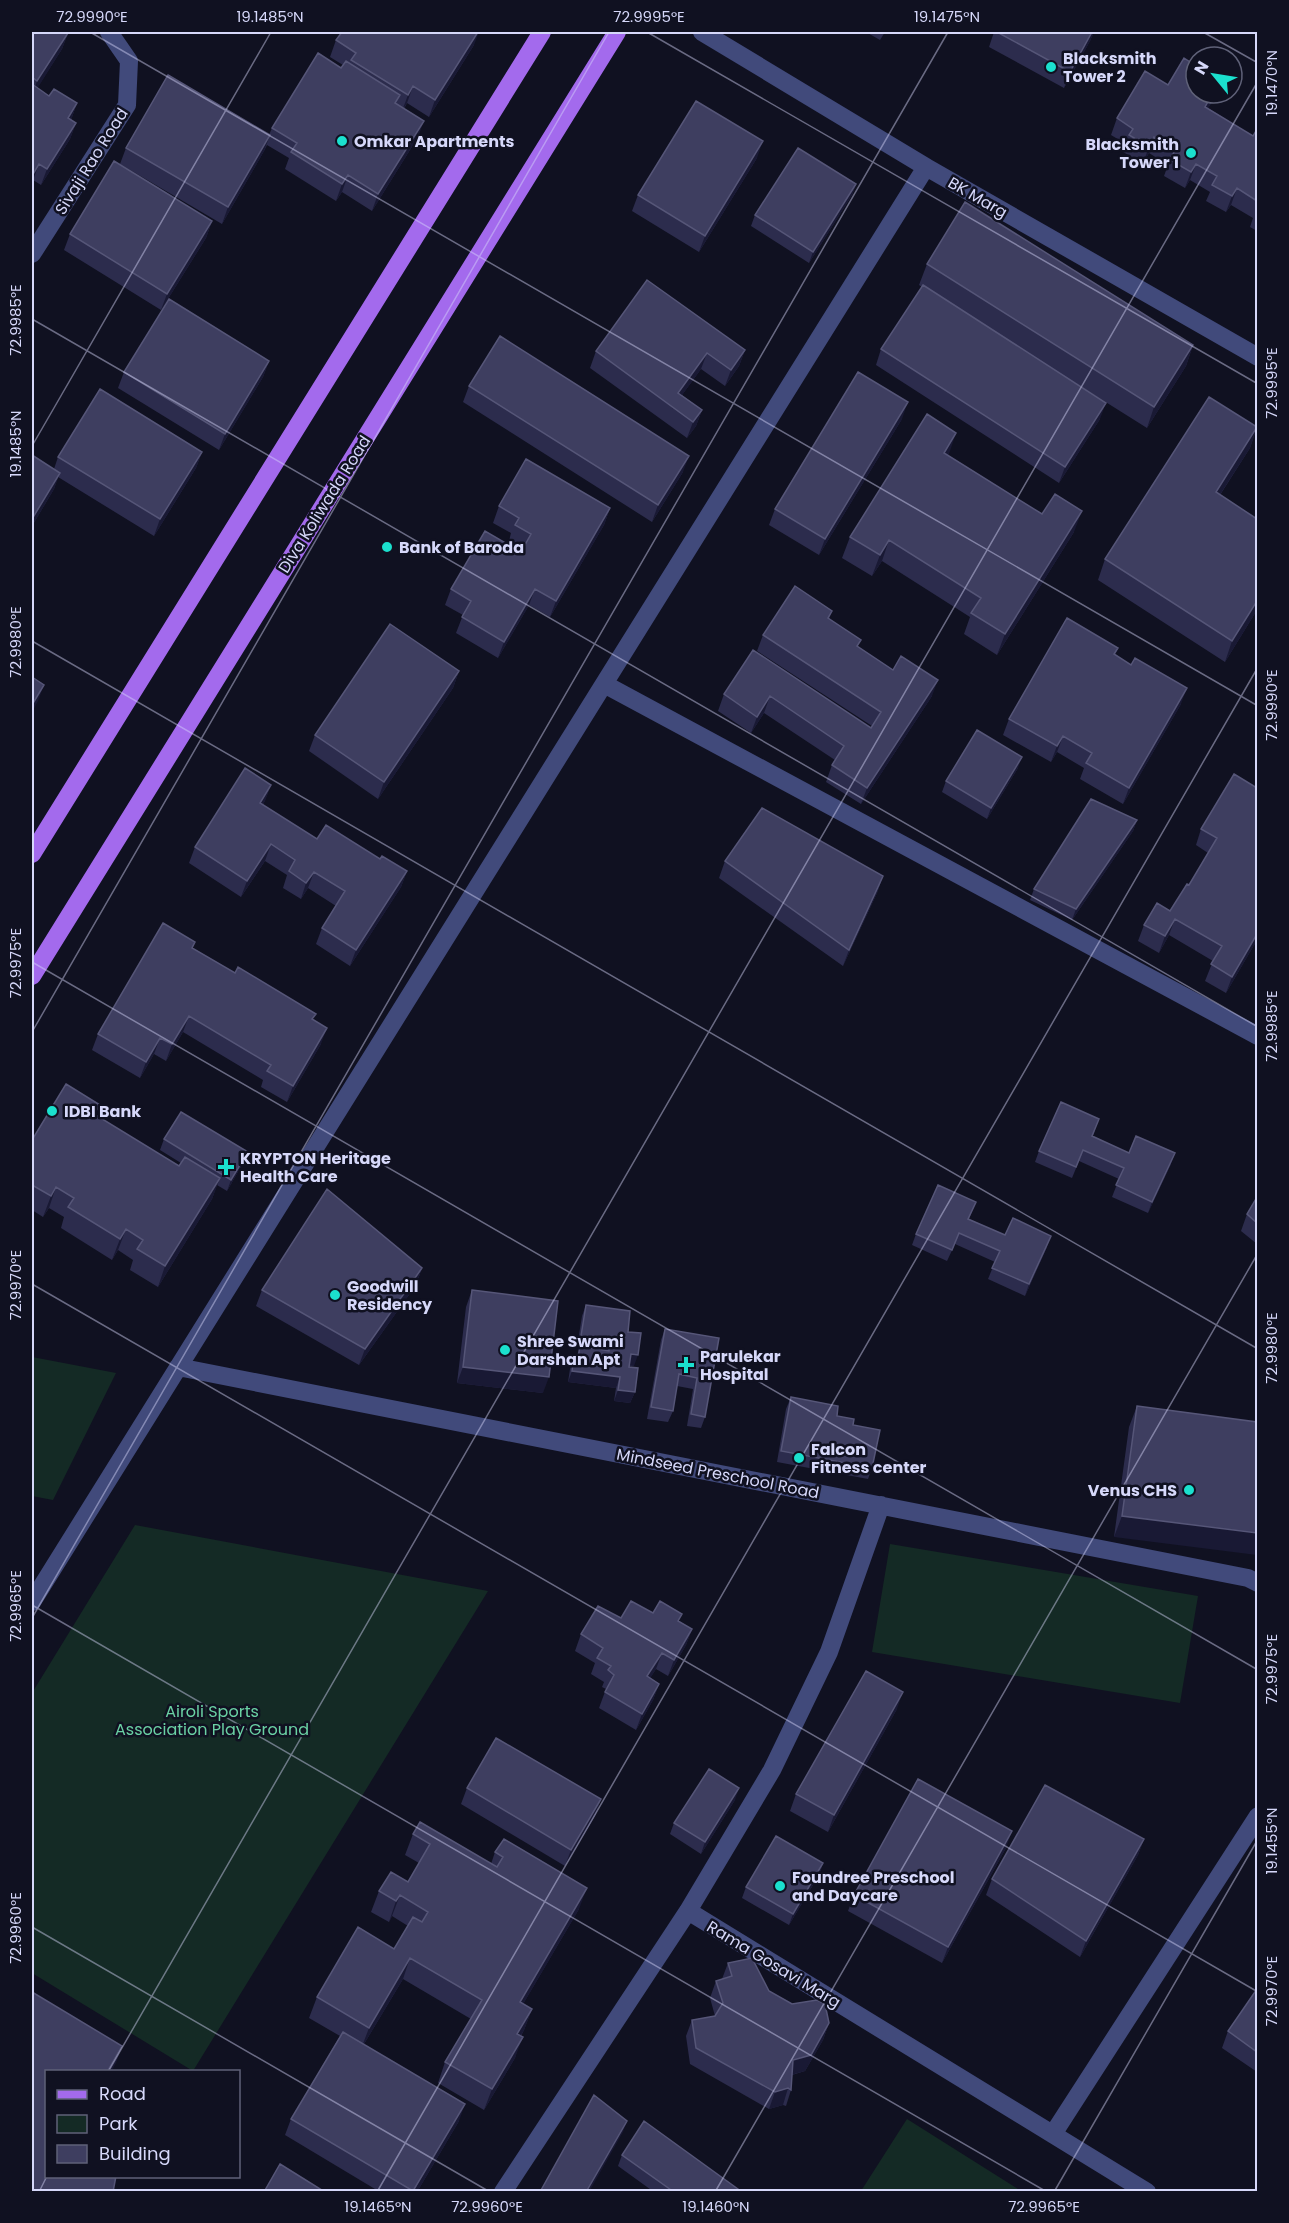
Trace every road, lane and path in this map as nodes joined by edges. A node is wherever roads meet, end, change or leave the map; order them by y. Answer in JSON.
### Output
{"nodes":[{"id":1,"x":109,"y":32,"type":"edge"},
{"id":2,"x":542,"y":32,"type":"edge"},
{"id":3,"x":616,"y":32,"type":"edge"},
{"id":4,"x":702,"y":32,"type":"edge"},
{"id":5,"x":926,"y":167,"type":"junction"},
{"id":6,"x":32,"y":254,"type":"edge"},
{"id":7,"x":1257,"y":357,"type":"edge"},
{"id":8,"x":604,"y":684,"type":"junction"},
{"id":9,"x":32,"y":854,"type":"edge"},
{"id":10,"x":32,"y":976,"type":"edge"},
{"id":11,"x":1257,"y":1036,"type":"edge"},
{"id":12,"x":178,"y":1367,"type":"junction"},
{"id":13,"x":880,"y":1505,"type":"junction"},
{"id":14,"x":1257,"y":1583,"type":"edge"},
{"id":15,"x":32,"y":1602,"type":"edge"},
{"id":16,"x":1257,"y":1816,"type":"edge"},
{"id":17,"x":688,"y":1911,"type":"junction"},
{"id":18,"x":1053,"y":2134,"type":"junction"},
{"id":19,"x":502,"y":2192,"type":"edge"},
{"id":20,"x":1147,"y":2192,"type":"edge"}],
"edges":[{"from":1,"to":6,"type":"street","name":"Sivaji Rao Road"},
{"from":2,"to":9,"type":"main road"},
{"from":3,"to":10,"type":"main road","name":"Diva Koliwada Road"},
{"from":4,"to":5,"type":"street","name":"BK Marg"},
{"from":5,"to":7,"type":"street","name":"BK Marg"},
{"from":5,"to":8,"type":"street"},
{"from":8,"to":11,"type":"street"},
{"from":8,"to":12,"type":"street"},
{"from":12,"to":13,"type":"street","name":"Mindseed Preschool Road"},
{"from":12,"to":15,"type":"street"},
{"from":13,"to":14,"type":"street","name":"Mindseed Preschool Road"},
{"from":13,"to":17,"type":"street"},
{"from":16,"to":18,"type":"street"},
{"from":17,"to":18,"type":"street","name":"Rama Gosavi Marg"},
{"from":17,"to":19,"type":"street","name":"Rama Gosavi Marg"},
{"from":18,"to":20,"type":"street","name":"Rama Gosavi Marg"}]}
